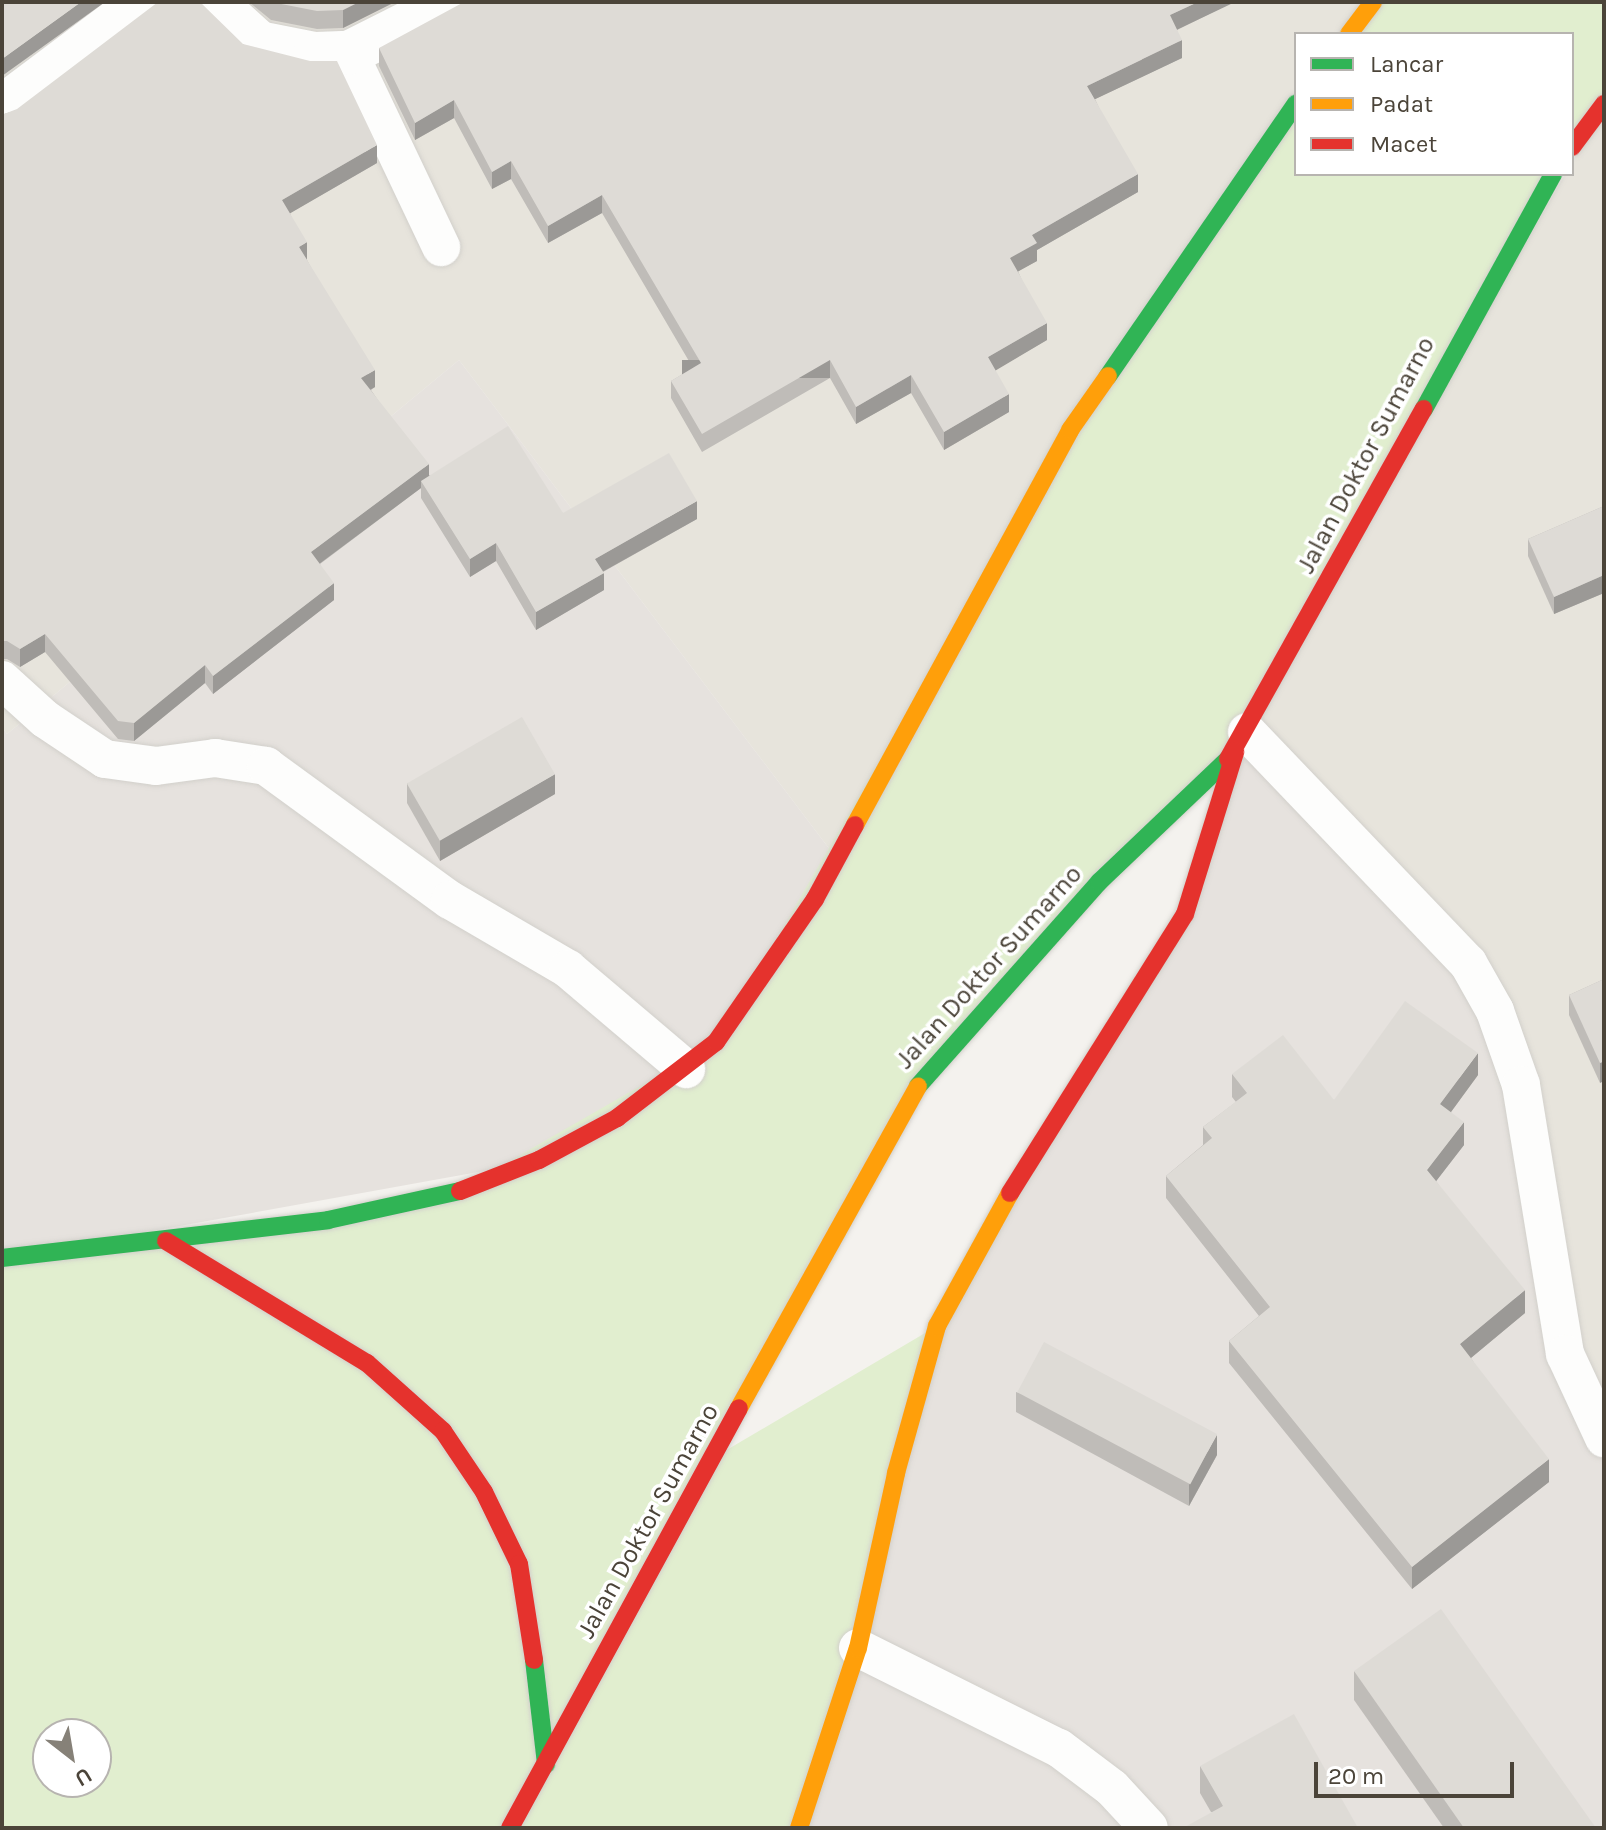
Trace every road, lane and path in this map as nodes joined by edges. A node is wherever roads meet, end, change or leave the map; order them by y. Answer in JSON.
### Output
{"nodes":[{"id":1,"x":142,"y":2,"type":"edge"},
{"id":2,"x":214,"y":2,"type":"edge"},
{"id":3,"x":450,"y":2,"type":"edge"},
{"id":4,"x":1373,"y":2,"type":"edge"},
{"id":5,"x":1350,"y":32,"type":"edge"},
{"id":6,"x":349,"y":53,"type":"junction"},
{"id":7,"x":1604,"y":104,"type":"edge"},
{"id":8,"x":1294,"y":106,"type":"edge"},
{"id":9,"x":2,"y":107,"type":"edge"},
{"id":10,"x":1574,"y":144,"type":"edge"},
{"id":11,"x":1552,"y":176,"type":"edge"},
{"id":12,"x":441,"y":247,"type":"dead end"},
{"id":13,"x":2,"y":680,"type":"edge"},
{"id":14,"x":1241,"y":742,"type":"junction"},
{"id":15,"x":686,"y":1069,"type":"junction"},
{"id":16,"x":166,"y":1241,"type":"junction"},
{"id":17,"x":2,"y":1258,"type":"edge"},
{"id":18,"x":1604,"y":1438,"type":"edge"},
{"id":19,"x":858,"y":1648,"type":"junction"},
{"id":20,"x":546,"y":1764,"type":"junction"},
{"id":21,"x":803,"y":1826,"type":"edge"},
{"id":22,"x":510,"y":1828,"type":"edge"},
{"id":23,"x":1149,"y":1828,"type":"edge"}],
"edges":[{"from":1,"to":9,"type":"street"},
{"from":2,"to":6,"type":"street"},
{"from":3,"to":6,"type":"street"},
{"from":4,"to":5,"type":"main road"},
{"from":6,"to":12,"type":"lane"},
{"from":7,"to":10,"type":"main road"},
{"from":8,"to":15,"type":"main road"},
{"from":11,"to":14,"type":"main road","name":"Jalan Doktor Sumarno"},
{"from":13,"to":15,"type":"lane"},
{"from":14,"to":18,"type":"lane"},
{"from":14,"to":19,"type":"main road"},
{"from":14,"to":20,"type":"main road","name":"Jalan Doktor Sumarno"},
{"from":15,"to":16,"type":"main road"},
{"from":16,"to":17,"type":"main road"},
{"from":16,"to":20,"type":"main road"},
{"from":19,"to":21,"type":"main road"},
{"from":19,"to":23,"type":"lane"},
{"from":20,"to":22,"type":"main road","name":"Jalan Doktor Sumarno"}]}
